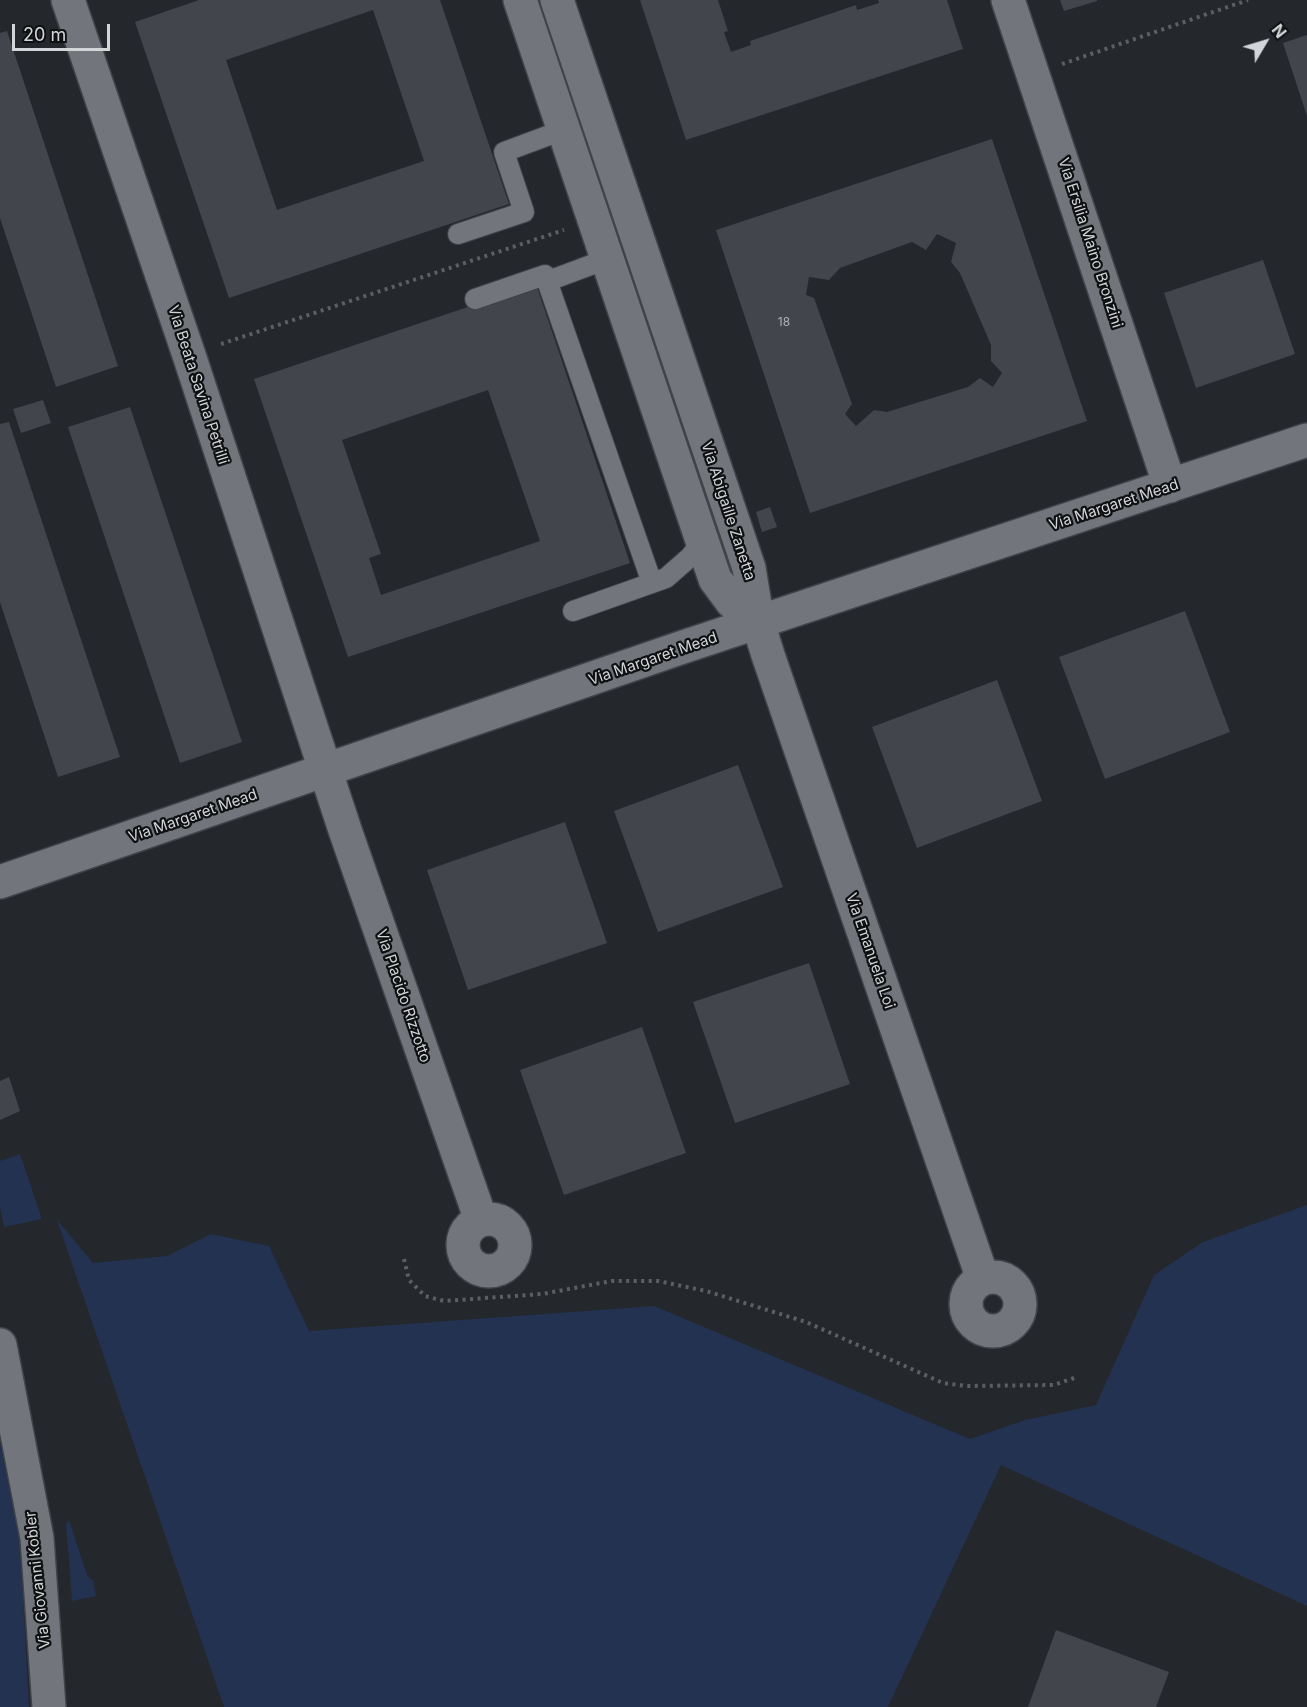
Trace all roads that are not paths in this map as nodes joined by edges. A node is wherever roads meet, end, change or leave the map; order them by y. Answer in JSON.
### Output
{"nodes":[{"id":1,"x":68,"y":0,"type":"edge"},
{"id":2,"x":520,"y":0,"type":"edge"},
{"id":3,"x":557,"y":0,"type":"edge"},
{"id":4,"x":1008,"y":0,"type":"edge"},
{"id":5,"x":563,"y":130,"type":"junction"},
{"id":6,"x":458,"y":234,"type":"dead end"},
{"id":7,"x":607,"y":260,"type":"junction"},
{"id":8,"x":548,"y":281,"type":"junction"},
{"id":9,"x":475,"y":299,"type":"dead end"},
{"id":10,"x":1307,"y":440,"type":"edge"},
{"id":11,"x":1170,"y":486,"type":"junction"},
{"id":12,"x":701,"y":536,"type":"junction"},
{"id":13,"x":652,"y":583,"type":"junction"},
{"id":14,"x":573,"y":611,"type":"dead end"},
{"id":15,"x":759,"y":623,"type":"junction"},
{"id":16,"x":326,"y":771,"type":"junction"},
{"id":17,"x":0,"y":882,"type":"edge"},
{"id":18,"x":481,"y":1220,"type":"dead end"},
{"id":19,"x":983,"y":1279,"type":"dead end"},
{"id":20,"x":0,"y":1346,"type":"edge"},
{"id":21,"x":49,"y":1707,"type":"edge"}],
"edges":[{"from":1,"to":16,"type":"street","name":"Via Beata Savina Petrilli"},
{"from":2,"to":5,"type":"street","name":"Via Abigaille Zanetta"},
{"from":3,"to":15,"type":"street","name":"Via Abigaille Zanetta"},
{"from":4,"to":11,"type":"street","name":"Via Ersilia Maino Bronzini"},
{"from":5,"to":6,"type":"lane"},
{"from":5,"to":7,"type":"street","name":"Via Abigaille Zanetta"},
{"from":7,"to":8,"type":"lane"},
{"from":7,"to":12,"type":"street","name":"Via Abigaille Zanetta"},
{"from":8,"to":9,"type":"lane"},
{"from":8,"to":13,"type":"lane"},
{"from":10,"to":11,"type":"street","name":"Via Margaret Mead"},
{"from":11,"to":15,"type":"street","name":"Via Margaret Mead"},
{"from":12,"to":13,"type":"lane"},
{"from":12,"to":15,"type":"street","name":"Via Abigaille Zanetta"},
{"from":13,"to":14,"type":"lane"},
{"from":15,"to":16,"type":"street","name":"Via Margaret Mead"},
{"from":15,"to":19,"type":"street","name":"Via Emanuela Loi"},
{"from":16,"to":17,"type":"street","name":"Via Margaret Mead"},
{"from":16,"to":18,"type":"street","name":"Via Placido Rizzotto"},
{"from":20,"to":21,"type":"street","name":"Via Giovanni Kobler"}]}
